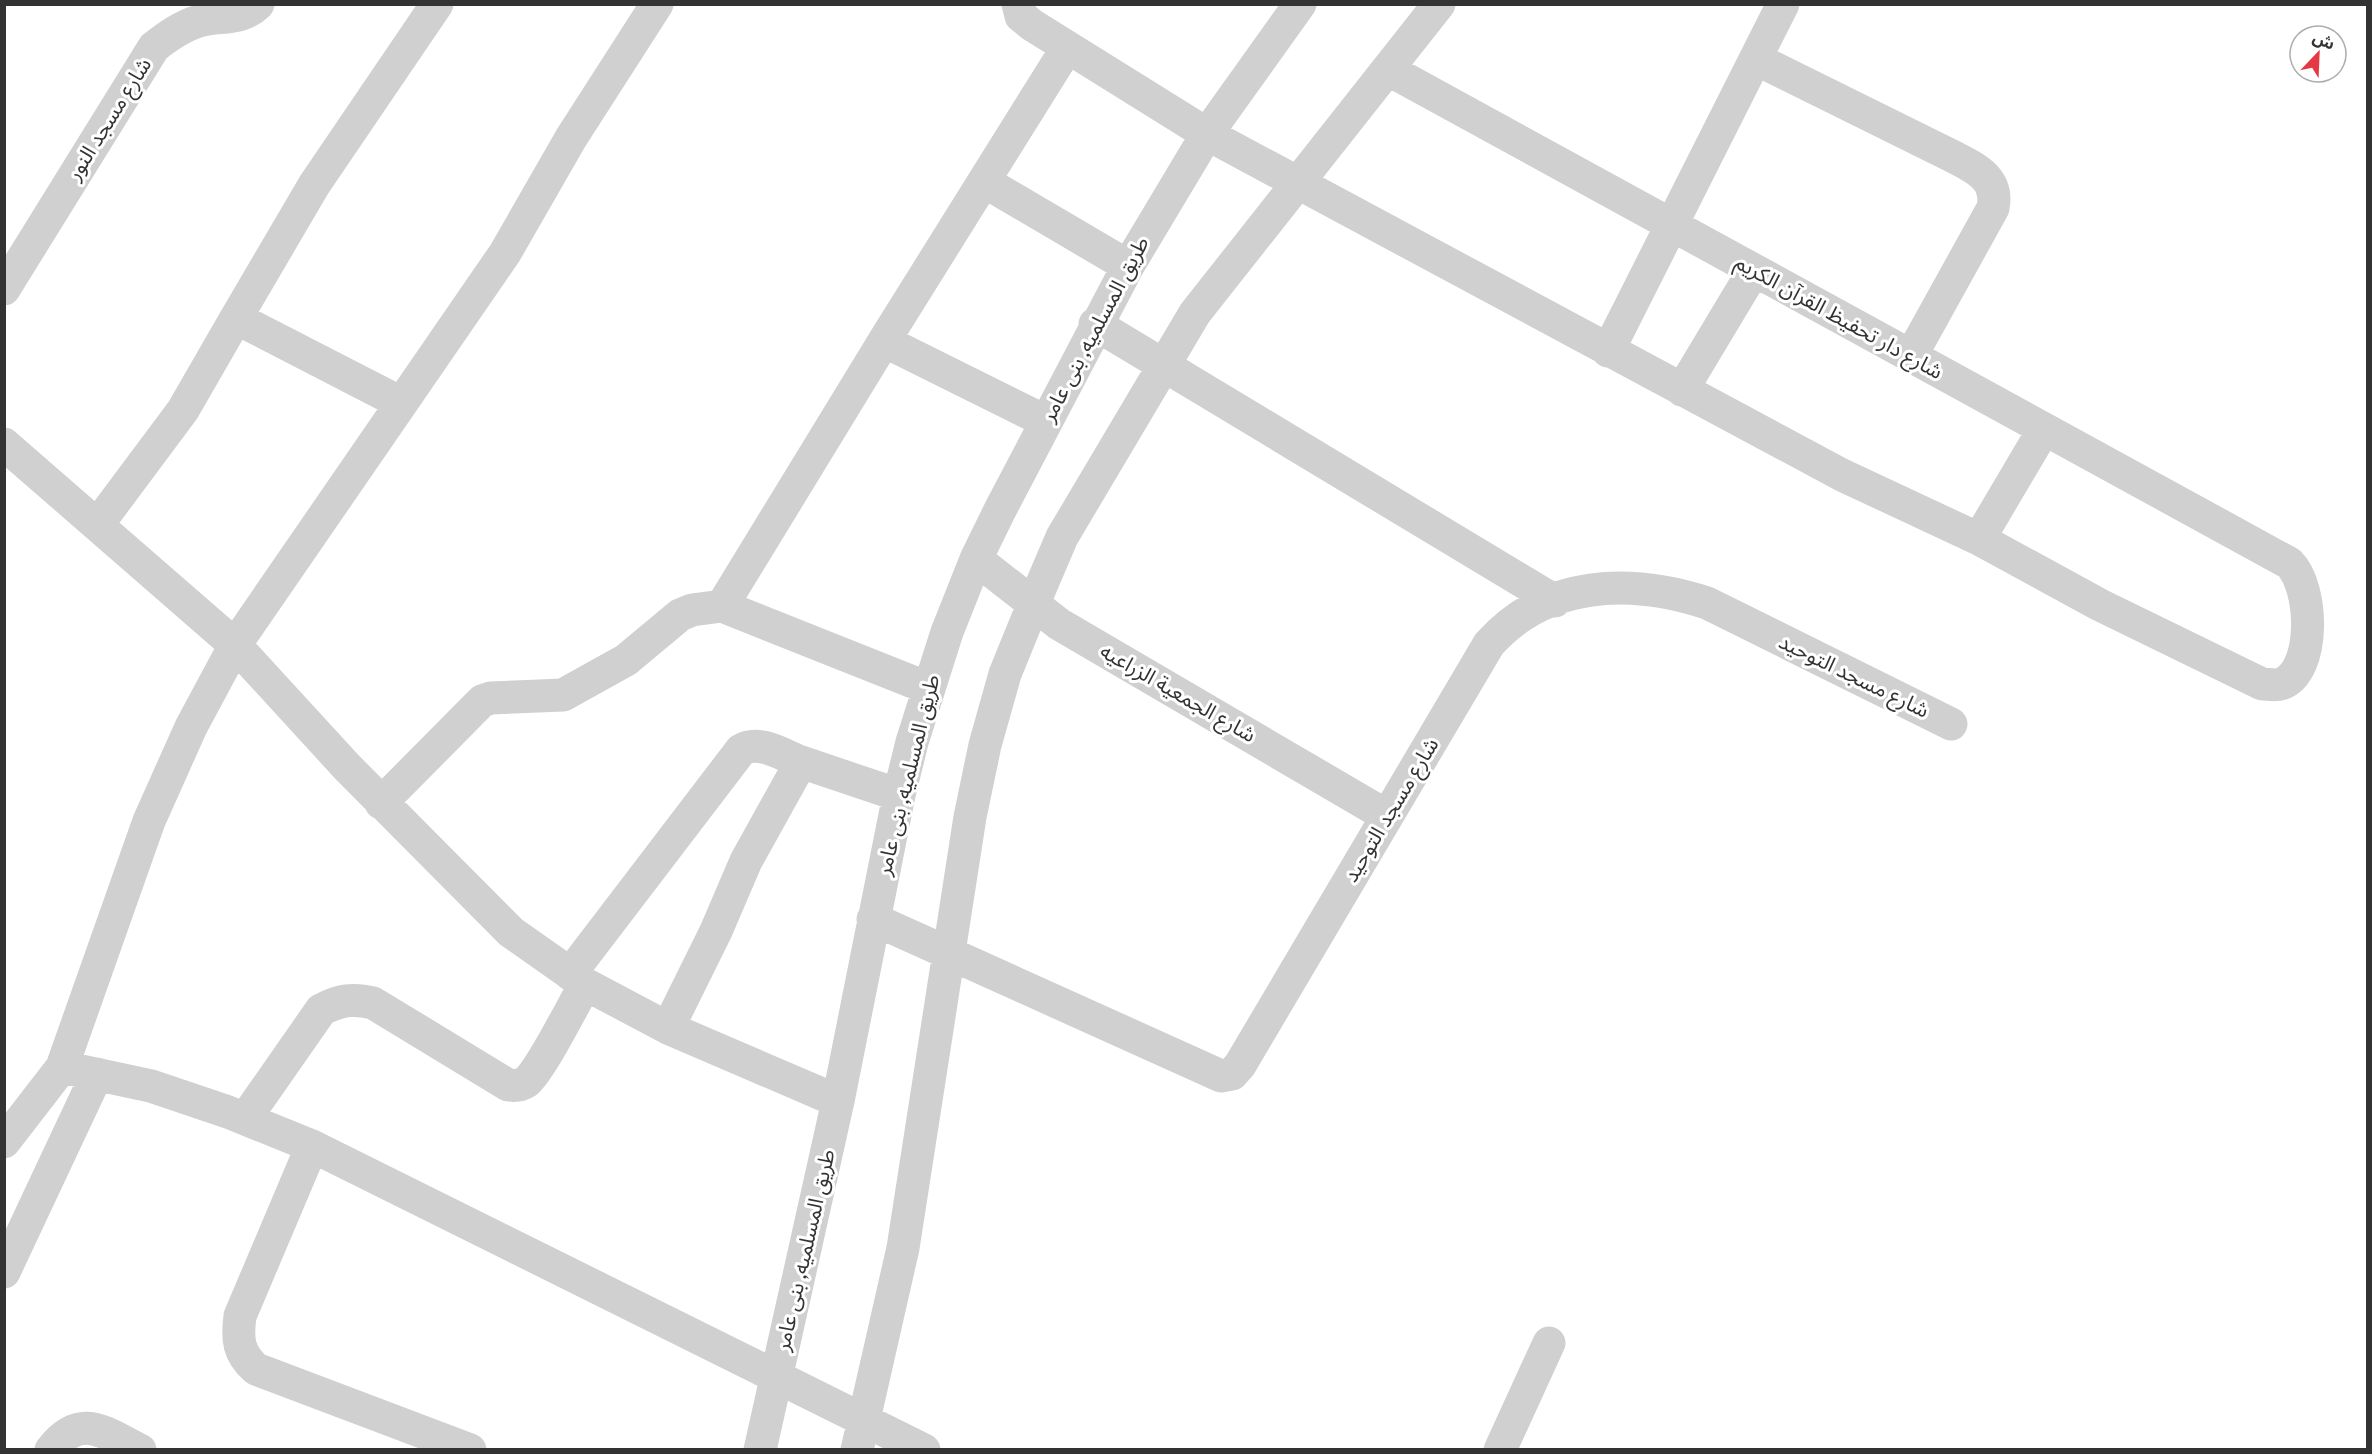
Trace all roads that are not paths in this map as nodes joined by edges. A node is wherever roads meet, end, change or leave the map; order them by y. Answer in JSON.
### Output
{"nodes":[{"id":1,"x":258,"y":4,"type":"edge"},
{"id":2,"x":437,"y":4,"type":"edge"},
{"id":3,"x":657,"y":4,"type":"edge"},
{"id":4,"x":1018,"y":4,"type":"edge"},
{"id":5,"x":1300,"y":4,"type":"edge"},
{"id":6,"x":1439,"y":4,"type":"edge"},
{"id":7,"x":1784,"y":4,"type":"edge"},
{"id":8,"x":1067,"y":48,"type":"junction"},
{"id":9,"x":1756,"y":59,"type":"junction"},
{"id":10,"x":1389,"y":70,"type":"junction"},
{"id":11,"x":1208,"y":134,"type":"junction"},
{"id":12,"x":985,"y":182,"type":"junction"},
{"id":13,"x":1298,"y":183,"type":"junction"},
{"id":14,"x":1671,"y":225,"type":"junction"},
{"id":15,"x":1128,"y":266,"type":"junction"},
{"id":16,"x":1754,"y":270,"type":"junction"},
{"id":17,"x":4,"y":289,"type":"edge"},
{"id":18,"x":236,"y":318,"type":"junction"},
{"id":19,"x":1095,"y":324,"type":"junction"},
{"id":20,"x":884,"y":341,"type":"junction"},
{"id":21,"x":1608,"y":351,"type":"junction"},
{"id":22,"x":1911,"y":356,"type":"junction"},
{"id":23,"x":1163,"y":365,"type":"junction"},
{"id":24,"x":1682,"y":390,"type":"junction"},
{"id":25,"x":401,"y":403,"type":"junction"},
{"id":26,"x":1046,"y":421,"type":"junction"},
{"id":27,"x":2044,"y":429,"type":"junction"},
{"id":28,"x":4,"y":444,"type":"edge"},
{"id":29,"x":98,"y":524,"type":"junction"},
{"id":30,"x":1979,"y":539,"type":"junction"},
{"id":31,"x":976,"y":559,"type":"junction"},
{"id":32,"x":1555,"y":601,"type":"junction"},
{"id":33,"x":1033,"y":605,"type":"junction"},
{"id":34,"x":722,"y":606,"type":"junction"},
{"id":35,"x":235,"y":645,"type":"junction"},
{"id":36,"x":928,"y":688,"type":"junction"},
{"id":37,"x":1951,"y":723,"type":"dead end"},
{"id":38,"x":801,"y":762,"type":"junction"},
{"id":39,"x":899,"y":795,"type":"junction"},
{"id":40,"x":381,"y":803,"type":"junction"},
{"id":41,"x":1387,"y":816,"type":"junction"},
{"id":42,"x":873,"y":919,"type":"junction"},
{"id":43,"x":950,"y":954,"type":"junction"},
{"id":44,"x":577,"y":979,"type":"junction"},
{"id":45,"x":668,"y":1028,"type":"junction"},
{"id":46,"x":62,"y":1066,"type":"junction"},
{"id":47,"x":97,"y":1074,"type":"junction"},
{"id":48,"x":838,"y":1101,"type":"junction"},
{"id":49,"x":245,"y":1119,"type":"junction"},
{"id":50,"x":4,"y":1142,"type":"edge"},
{"id":51,"x":312,"y":1146,"type":"junction"},
{"id":52,"x":4,"y":1272,"type":"edge"},
{"id":53,"x":1549,"y":1343,"type":"dead end"},
{"id":54,"x":777,"y":1376,"type":"junction"},
{"id":55,"x":861,"y":1434,"type":"edge"},
{"id":56,"x":51,"y":1449,"type":"edge"},
{"id":57,"x":140,"y":1449,"type":"edge"},
{"id":58,"x":470,"y":1449,"type":"edge"},
{"id":59,"x":760,"y":1449,"type":"edge"},
{"id":60,"x":924,"y":1449,"type":"edge"},
{"id":61,"x":1500,"y":1449,"type":"edge"}],
"edges":[{"from":1,"to":17,"type":"street","name":"شارع مسجد النور"},
{"from":2,"to":18,"type":"street"},
{"from":3,"to":25,"type":"street"},
{"from":4,"to":8,"type":"street"},
{"from":5,"to":11,"type":"street","name":"طريق المسلميه, بنى عامر"},
{"from":6,"to":10,"type":"street"},
{"from":7,"to":9,"type":"street"},
{"from":8,"to":11,"type":"street"},
{"from":8,"to":12,"type":"street"},
{"from":9,"to":14,"type":"street"},
{"from":9,"to":22,"type":"street"},
{"from":10,"to":13,"type":"street"},
{"from":10,"to":14,"type":"street","name":"شارع دار تحفيظ القرآن الكريم"},
{"from":11,"to":13,"type":"street"},
{"from":11,"to":15,"type":"street","name":"طريق المسلميه, بنى عامر"},
{"from":12,"to":15,"type":"street"},
{"from":12,"to":20,"type":"street"},
{"from":13,"to":21,"type":"street"},
{"from":13,"to":23,"type":"street"},
{"from":14,"to":16,"type":"street","name":"شارع دار تحفيظ القرآن الكريم"},
{"from":14,"to":21,"type":"street"},
{"from":15,"to":19,"type":"street","name":"طريق المسلميه, بنى عامر"},
{"from":16,"to":22,"type":"street","name":"شارع دار تحفيظ القرآن الكريم"},
{"from":16,"to":24,"type":"street"},
{"from":18,"to":25,"type":"street"},
{"from":18,"to":29,"type":"street"},
{"from":19,"to":23,"type":"street"},
{"from":19,"to":26,"type":"street","name":"طريق المسلميه, بنى عامر"},
{"from":20,"to":26,"type":"street"},
{"from":20,"to":34,"type":"street"},
{"from":21,"to":24,"type":"street"},
{"from":22,"to":27,"type":"street","name":"شارع دار تحفيظ القرآن الكريم"},
{"from":23,"to":32,"type":"street"},
{"from":23,"to":33,"type":"street"},
{"from":24,"to":30,"type":"street"},
{"from":25,"to":35,"type":"street"},
{"from":26,"to":31,"type":"street","name":"طريق المسلميه, بنى عامر"},
{"from":27,"to":30,"type":"street"},
{"from":27,"to":30,"type":"street","name":"شارع دار تحفيظ القرآن الكريم"},
{"from":28,"to":29,"type":"street"},
{"from":29,"to":35,"type":"street"},
{"from":31,"to":33,"type":"street","name":"شارع الجمعية الزراعيه"},
{"from":31,"to":36,"type":"street","name":"طريق المسلميه, بنى عامر"},
{"from":32,"to":37,"type":"street","name":"شارع مسجد التوحيد"},
{"from":32,"to":41,"type":"street","name":"شارع مسجد التوحيد"},
{"from":33,"to":41,"type":"street","name":"شارع الجمعية الزراعيه"},
{"from":33,"to":43,"type":"street"},
{"from":34,"to":36,"type":"street"},
{"from":34,"to":40,"type":"street"},
{"from":35,"to":40,"type":"street"},
{"from":35,"to":46,"type":"street"},
{"from":36,"to":39,"type":"street","name":"طريق المسلميه, بنى عامر"},
{"from":38,"to":39,"type":"street"},
{"from":38,"to":44,"type":"street"},
{"from":38,"to":45,"type":"street"},
{"from":39,"to":42,"type":"street","name":"طريق المسلميه, بنى عامر"},
{"from":40,"to":44,"type":"street"},
{"from":41,"to":43,"type":"street","name":"شارع مسجد التوحيد"},
{"from":42,"to":43,"type":"street","name":"شارع مسجد التوحيد"},
{"from":42,"to":48,"type":"street","name":"طريق المسلميه, بنى عامر"},
{"from":43,"to":55,"type":"street"},
{"from":44,"to":45,"type":"street"},
{"from":44,"to":49,"type":"street"},
{"from":45,"to":48,"type":"street"},
{"from":46,"to":47,"type":"street"},
{"from":46,"to":50,"type":"street"},
{"from":47,"to":49,"type":"street"},
{"from":47,"to":52,"type":"street"},
{"from":48,"to":54,"type":"street","name":"طريق المسلميه, بنى عامر"},
{"from":49,"to":51,"type":"street"},
{"from":51,"to":54,"type":"street"},
{"from":51,"to":58,"type":"street"},
{"from":53,"to":61,"type":"street"},
{"from":54,"to":55,"type":"street"},
{"from":54,"to":59,"type":"street","name":"طريق المسلميه, بنى عامر"},
{"from":55,"to":60,"type":"street"},
{"from":56,"to":57,"type":"street"}]}
